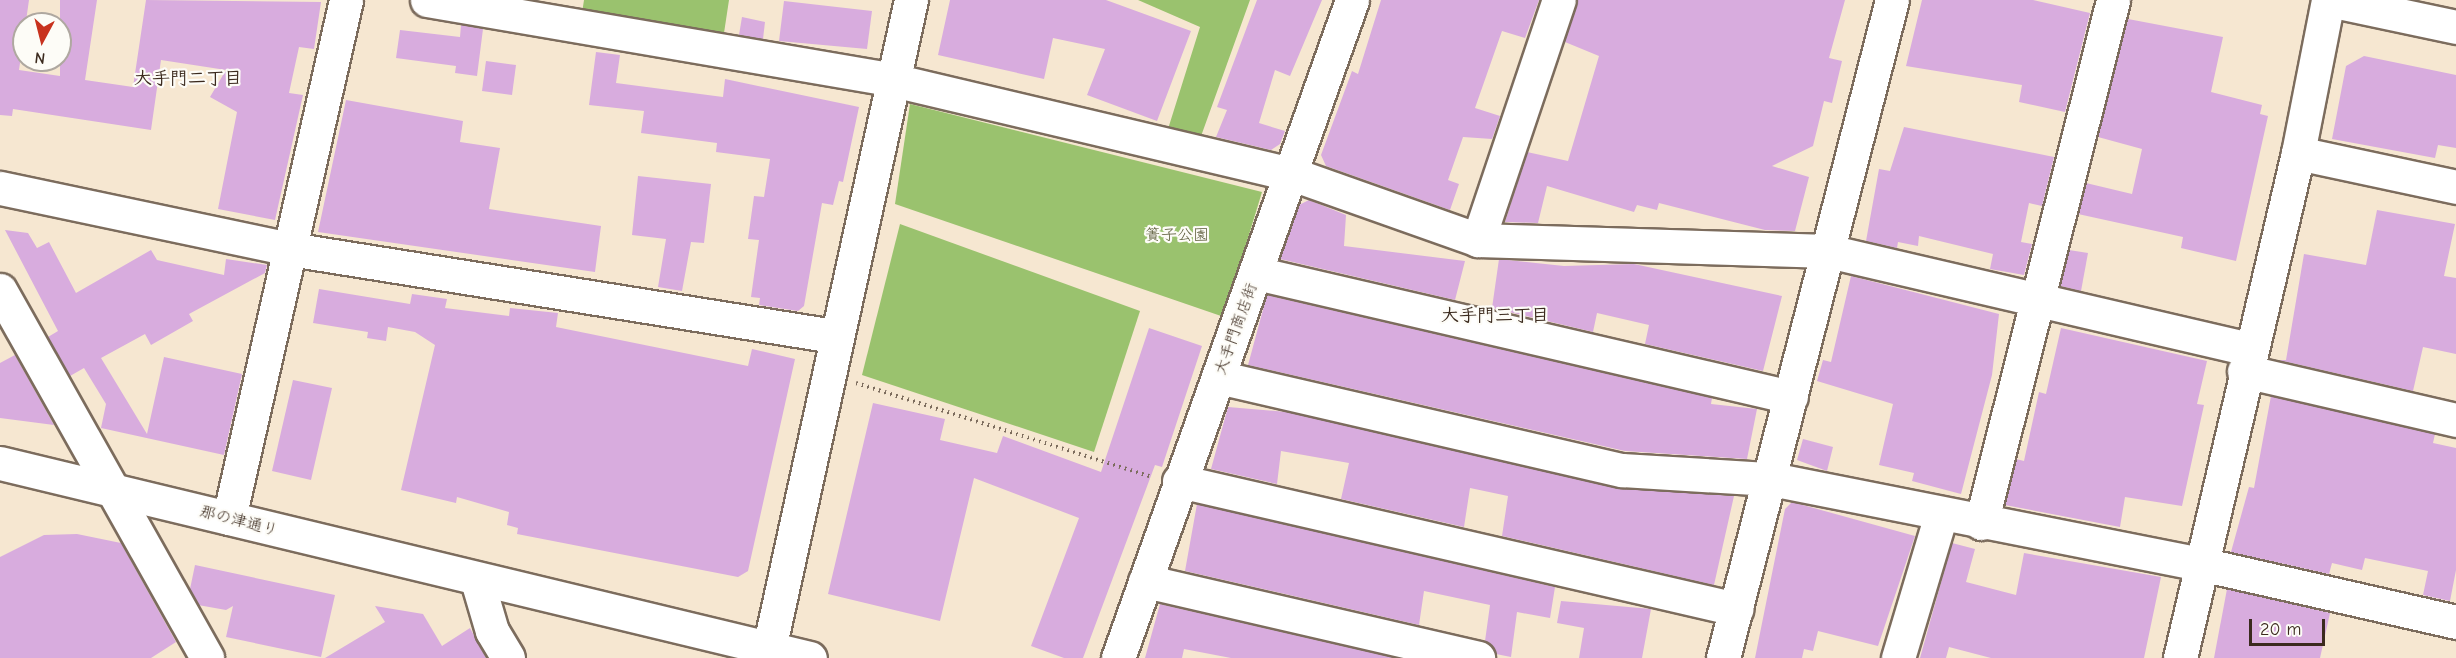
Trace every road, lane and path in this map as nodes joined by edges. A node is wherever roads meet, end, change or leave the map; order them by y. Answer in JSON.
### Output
{"nodes":[{"id":1,"x":346,"y":0,"type":"edge"},
{"id":2,"x":427,"y":0,"type":"edge"},
{"id":3,"x":911,"y":0,"type":"edge"},
{"id":4,"x":1352,"y":0,"type":"edge"},
{"id":5,"x":1559,"y":0,"type":"edge"},
{"id":6,"x":1892,"y":0,"type":"edge"},
{"id":7,"x":2113,"y":0,"type":"edge"},
{"id":8,"x":2328,"y":0,"type":"edge"},
{"id":9,"x":2456,"y":27,"type":"edge"},
{"id":10,"x":893,"y":80,"type":"junction"},
{"id":11,"x":2298,"y":153,"type":"junction"},
{"id":12,"x":1292,"y":174,"type":"junction"},
{"id":13,"x":0,"y":188,"type":"edge"},
{"id":14,"x":2456,"y":188,"type":"edge"},
{"id":15,"x":1478,"y":240,"type":"junction"},
{"id":16,"x":290,"y":249,"type":"junction"},
{"id":17,"x":1828,"y":251,"type":"junction"},
{"id":18,"x":1256,"y":273,"type":"junction"},
{"id":19,"x":0,"y":290,"type":"edge"},
{"id":20,"x":2038,"y":298,"type":"junction"},
{"id":21,"x":834,"y":336,"type":"junction"},
{"id":22,"x":2247,"y":360,"type":"junction"},
{"id":23,"x":1218,"y":377,"type":"junction"},
{"id":24,"x":846,"y":380,"type":"dead end"},
{"id":25,"x":1791,"y":397,"type":"junction"},
{"id":26,"x":2456,"y":420,"type":"edge"},
{"id":27,"x":0,"y":463,"type":"edge"},
{"id":28,"x":1771,"y":480,"type":"junction"},
{"id":29,"x":1173,"y":481,"type":"junction"},
{"id":30,"x":113,"y":490,"type":"junction"},
{"id":31,"x":1941,"y":514,"type":"junction"},
{"id":32,"x":229,"y":518,"type":"junction"},
{"id":33,"x":1981,"y":523,"type":"junction"},
{"id":34,"x":2201,"y":564,"type":"junction"},
{"id":35,"x":477,"y":580,"type":"junction"},
{"id":36,"x":1145,"y":581,"type":"junction"},
{"id":37,"x":1736,"y":609,"type":"junction"},
{"id":38,"x":2456,"y":622,"type":"edge"},
{"id":39,"x":767,"y":653,"type":"edge"},
{"id":40,"x":207,"y":658,"type":"edge"},
{"id":41,"x":508,"y":658,"type":"edge"},
{"id":42,"x":810,"y":658,"type":"edge"},
{"id":43,"x":1118,"y":658,"type":"edge"},
{"id":44,"x":1478,"y":658,"type":"edge"},
{"id":45,"x":1723,"y":658,"type":"edge"},
{"id":46,"x":1898,"y":658,"type":"edge"},
{"id":47,"x":2180,"y":658,"type":"edge"}],
"edges":[{"from":1,"to":16,"type":"street"},
{"from":2,"to":10,"type":"street"},
{"from":3,"to":10,"type":"street"},
{"from":4,"to":12,"type":"street","name":"大手門商店街"},
{"from":5,"to":15,"type":"street"},
{"from":6,"to":17,"type":"street"},
{"from":7,"to":20,"type":"street"},
{"from":8,"to":9,"type":"street"},
{"from":8,"to":11,"type":"street"},
{"from":10,"to":12,"type":"street"},
{"from":10,"to":21,"type":"street"},
{"from":11,"to":14,"type":"street"},
{"from":11,"to":22,"type":"street"},
{"from":12,"to":15,"type":"street"},
{"from":12,"to":18,"type":"street","name":"大手門商店街"},
{"from":13,"to":16,"type":"street"},
{"from":15,"to":17,"type":"street"},
{"from":16,"to":21,"type":"street"},
{"from":16,"to":32,"type":"street"},
{"from":17,"to":20,"type":"street"},
{"from":17,"to":25,"type":"street"},
{"from":18,"to":23,"type":"street","name":"大手門商店街"},
{"from":18,"to":25,"type":"street"},
{"from":19,"to":30,"type":"street"},
{"from":20,"to":22,"type":"street"},
{"from":20,"to":33,"type":"street"},
{"from":21,"to":39,"type":"street"},
{"from":22,"to":26,"type":"street"},
{"from":22,"to":34,"type":"street"},
{"from":23,"to":28,"type":"street"},
{"from":23,"to":29,"type":"street","name":"大手門商店街"},
{"from":24,"to":29,"type":"path"},
{"from":25,"to":28,"type":"street"},
{"from":27,"to":30,"type":"street","name":"那の津通り"},
{"from":28,"to":31,"type":"street"},
{"from":28,"to":37,"type":"street"},
{"from":29,"to":36,"type":"street","name":"大手門商店街"},
{"from":29,"to":37,"type":"street"},
{"from":30,"to":32,"type":"street","name":"那の津通り"},
{"from":30,"to":40,"type":"street"},
{"from":31,"to":33,"type":"street"},
{"from":31,"to":46,"type":"street"},
{"from":32,"to":35,"type":"street","name":"那の津通り"},
{"from":33,"to":34,"type":"street"},
{"from":34,"to":38,"type":"street"},
{"from":34,"to":47,"type":"street"},
{"from":35,"to":39,"type":"street","name":"那の津通り"},
{"from":35,"to":41,"type":"street"},
{"from":36,"to":43,"type":"street","name":"大手門商店街"},
{"from":36,"to":44,"type":"street"},
{"from":37,"to":45,"type":"street"},
{"from":39,"to":42,"type":"street","name":"那の津通り"}]}
